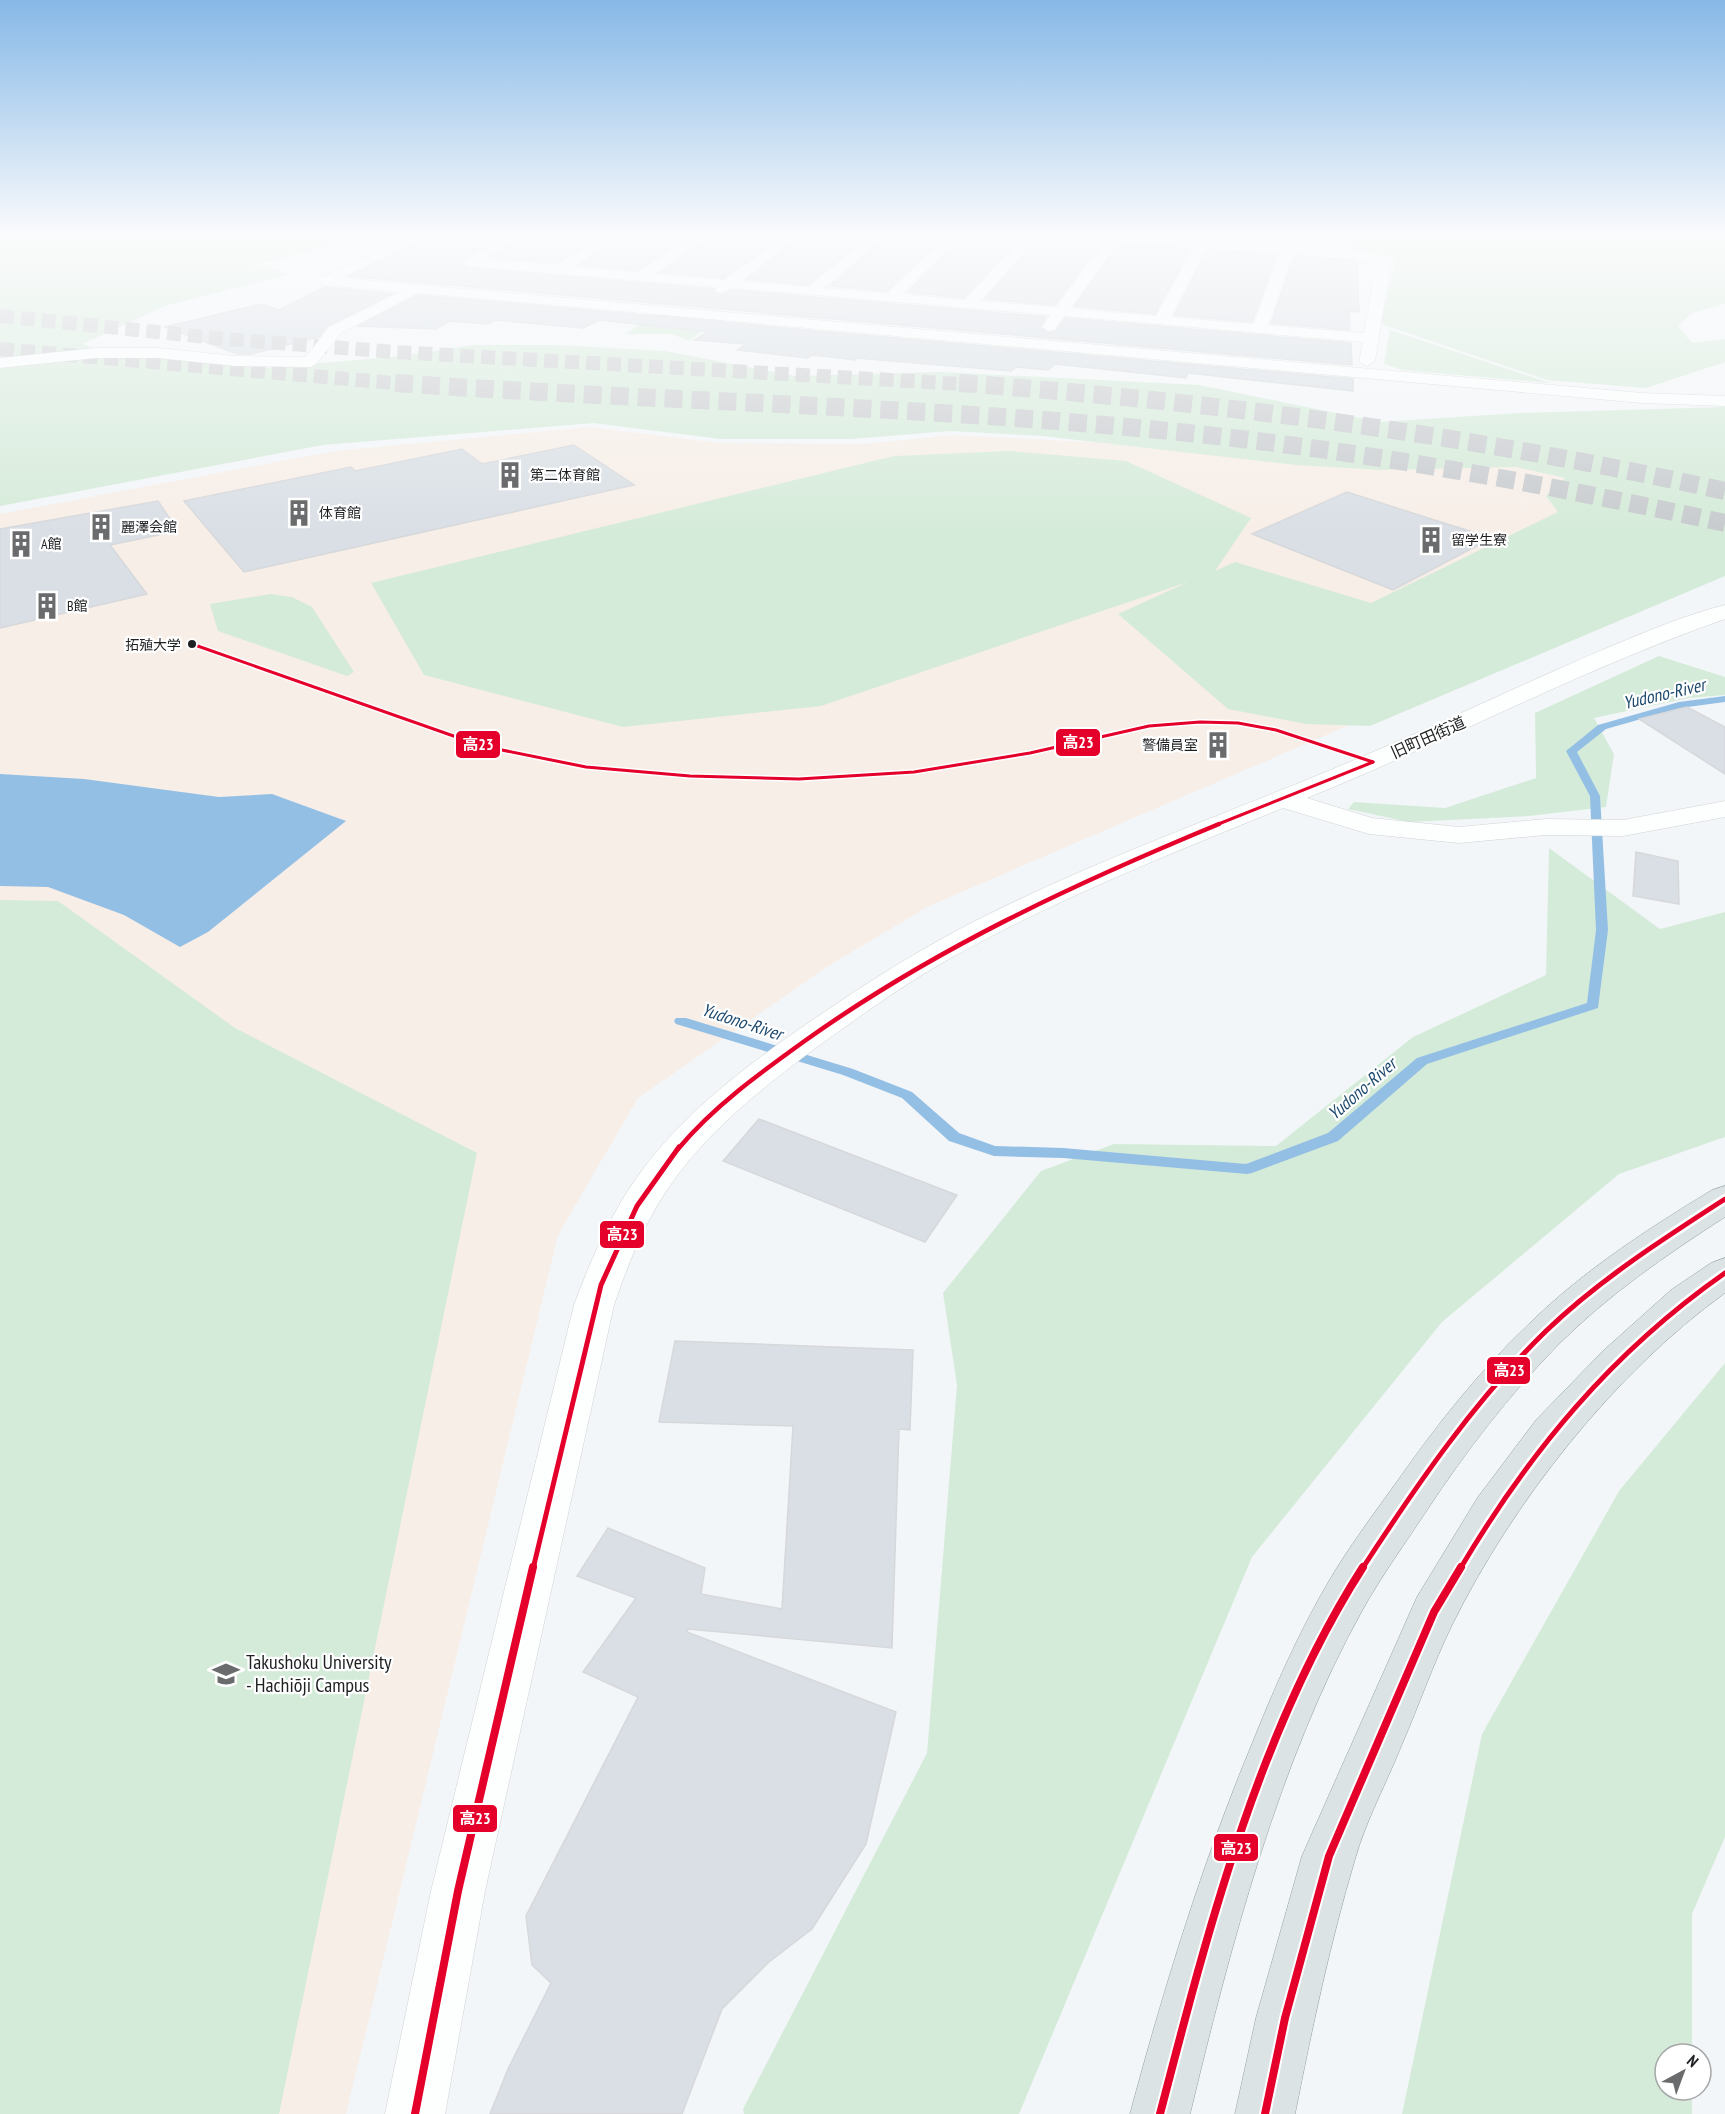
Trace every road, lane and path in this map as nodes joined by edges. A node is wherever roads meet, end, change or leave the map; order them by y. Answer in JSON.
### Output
{"nodes":[{"id":1,"x":332,"y":336,"type":"edge"},
{"id":2,"x":946,"y":336,"type":"edge"},
{"id":3,"x":1044,"y":336,"type":"edge"},
{"id":4,"x":1342,"y":336,"type":"edge"},
{"id":5,"x":1371,"y":338,"type":"joint"},
{"id":6,"x":1038,"y":344,"type":"junction"},
{"id":7,"x":0,"y":363,"type":"edge"},
{"id":8,"x":1364,"y":372,"type":"junction"},
{"id":9,"x":1725,"y":401,"type":"edge"},
{"id":10,"x":1725,"y":612,"type":"edge"},
{"id":11,"x":1283,"y":799,"type":"junction"},
{"id":12,"x":1725,"y":809,"type":"edge"},
{"id":13,"x":1725,"y":1199,"type":"edge"},
{"id":14,"x":1725,"y":1272,"type":"edge"},
{"id":15,"x":415,"y":2114,"type":"edge"},
{"id":16,"x":1160,"y":2114,"type":"edge"},
{"id":17,"x":1265,"y":2114,"type":"edge"}],
"edges":[{"from":1,"to":7,"type":"street"},
{"from":2,"to":6,"type":"street"},
{"from":3,"to":6,"type":"street"},
{"from":4,"to":5,"type":"street"},
{"from":5,"to":8,"type":"street"},
{"from":6,"to":8,"type":"street"},
{"from":8,"to":9,"type":"street"},
{"from":10,"to":11,"type":"street","name":"旧町田街道"},
{"from":11,"to":12,"type":"street"},
{"from":11,"to":15,"type":"street","name":"旧町田街道"},
{"from":13,"to":16,"type":"main road"},
{"from":14,"to":17,"type":"main road"}]}
